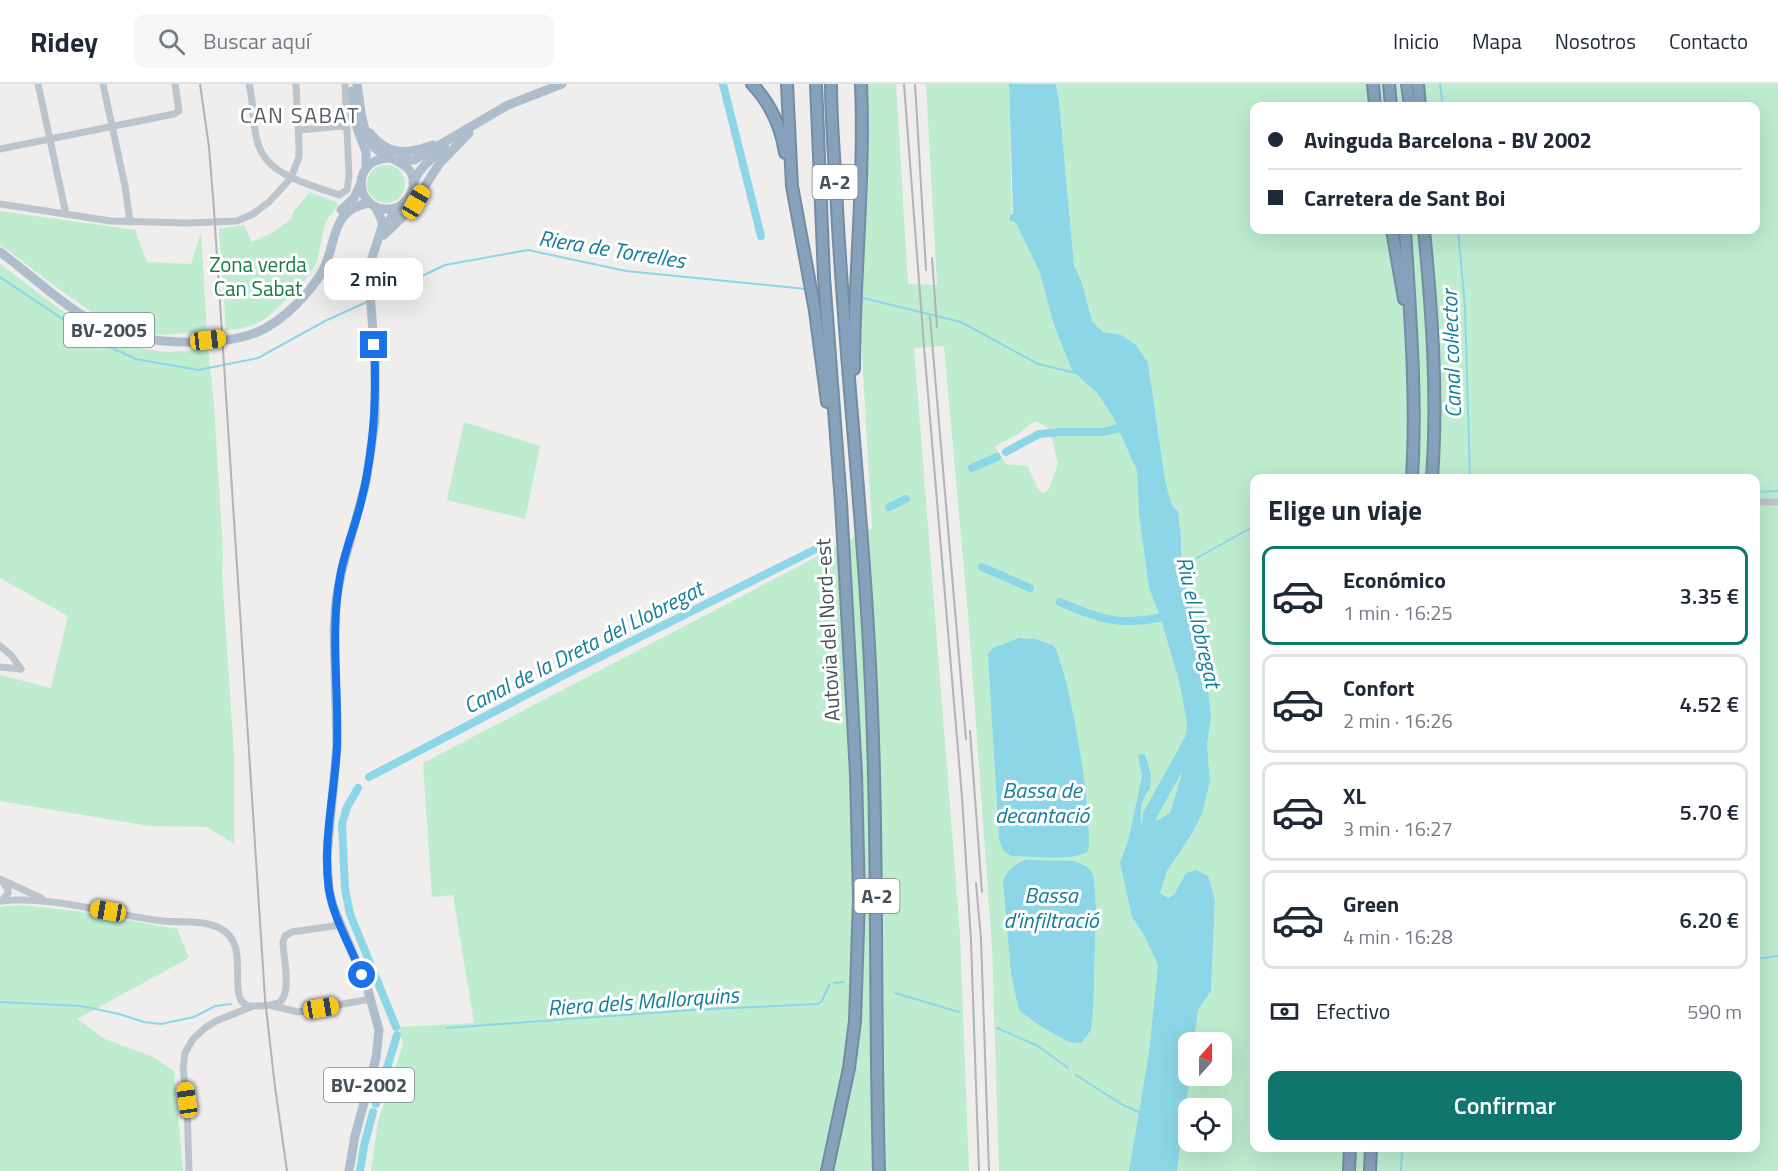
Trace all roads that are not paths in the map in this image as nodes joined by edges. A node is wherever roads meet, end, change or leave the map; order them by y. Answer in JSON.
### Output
{"nodes":[{"id":1,"x":38,"y":84,"type":"edge"},
{"id":2,"x":103,"y":84,"type":"edge"},
{"id":3,"x":175,"y":84,"type":"edge"},
{"id":4,"x":249,"y":84,"type":"edge"},
{"id":5,"x":296,"y":84,"type":"edge"},
{"id":6,"x":345,"y":84,"type":"edge"},
{"id":7,"x":351,"y":84,"type":"edge"},
{"id":8,"x":357,"y":84,"type":"edge"},
{"id":9,"x":561,"y":84,"type":"edge"},
{"id":10,"x":753,"y":84,"type":"edge"},
{"id":11,"x":788,"y":84,"type":"edge"},
{"id":12,"x":816,"y":84,"type":"edge"},
{"id":13,"x":831,"y":84,"type":"edge"},
{"id":14,"x":861,"y":84,"type":"edge"},
{"id":15,"x":1372,"y":84,"type":"edge"},
{"id":16,"x":1389,"y":84,"type":"edge"},
{"id":17,"x":1407,"y":84,"type":"edge"},
{"id":18,"x":1418,"y":84,"type":"edge"},
{"id":19,"x":1374,"y":101,"type":"edge"},
{"id":20,"x":1391,"y":102,"type":"edge"},
{"id":21,"x":1409,"y":102,"type":"edge"},
{"id":22,"x":1420,"y":102,"type":"edge"},
{"id":23,"x":484,"y":120,"type":"junction"},
{"id":24,"x":112,"y":126,"type":"junction"},
{"id":25,"x":346,"y":128,"type":"junction"},
{"id":26,"x":365,"y":128,"type":"junction"},
{"id":27,"x":300,"y":130,"type":"junction"},
{"id":28,"x":458,"y":136,"type":"junction"},
{"id":29,"x":50,"y":139,"type":"junction"},
{"id":30,"x":0,"y":149,"type":"edge"},
{"id":31,"x":394,"y":159,"type":"junction"},
{"id":32,"x":366,"y":167,"type":"junction"},
{"id":33,"x":291,"y":178,"type":"junction"},
{"id":34,"x":361,"y":183,"type":"junction"},
{"id":35,"x":413,"y":183,"type":"junction"},
{"id":36,"x":792,"y":186,"type":"junction"},
{"id":37,"x":0,"y":204,"type":"edge"},
{"id":38,"x":372,"y":205,"type":"junction"},
{"id":39,"x":399,"y":207,"type":"junction"},
{"id":40,"x":66,"y":214,"type":"junction"},
{"id":41,"x":130,"y":222,"type":"junction"},
{"id":42,"x":1392,"y":234,"type":"edge"},
{"id":43,"x":1405,"y":234,"type":"edge"},
{"id":44,"x":1424,"y":234,"type":"edge"},
{"id":45,"x":385,"y":235,"type":"junction"},
{"id":46,"x":0,"y":252,"type":"edge"},
{"id":47,"x":370,"y":268,"type":"junction"},
{"id":48,"x":849,"y":316,"type":"junction"},
{"id":49,"x":241,"y":336,"type":"junction"},
{"id":50,"x":1411,"y":337,"type":"junction"},
{"id":51,"x":835,"y":434,"type":"junction"},
{"id":52,"x":1412,"y":474,"type":"edge"},
{"id":53,"x":1432,"y":474,"type":"edge"},
{"id":54,"x":1760,"y":502,"type":"edge"},
{"id":55,"x":1778,"y":502,"type":"edge"},
{"id":56,"x":0,"y":646,"type":"edge"},
{"id":57,"x":0,"y":667,"type":"edge"},
{"id":58,"x":0,"y":879,"type":"edge"},
{"id":59,"x":1,"y":901,"type":"edge"},
{"id":60,"x":46,"y":901,"type":"junction"},
{"id":61,"x":340,"y":925,"type":"junction"},
{"id":62,"x":371,"y":999,"type":"junction"},
{"id":63,"x":271,"y":1005,"type":"junction"},
{"id":64,"x":251,"y":1007,"type":"junction"},
{"id":65,"x":1350,"y":1152,"type":"edge"},
{"id":66,"x":1371,"y":1152,"type":"edge"},
{"id":67,"x":189,"y":1171,"type":"edge"},
{"id":68,"x":349,"y":1171,"type":"edge"},
{"id":69,"x":827,"y":1171,"type":"edge"},
{"id":70,"x":879,"y":1171,"type":"edge"},
{"id":71,"x":1348,"y":1171,"type":"edge"},
{"id":72,"x":1370,"y":1171,"type":"edge"}],
"edges":[{"from":1,"to":29,"type":"street"},
{"from":2,"to":24,"type":"street"},
{"from":3,"to":24,"type":"street"},
{"from":4,"to":33,"type":"street"},
{"from":5,"to":27,"type":"street"},
{"from":6,"to":25,"type":"street"},
{"from":7,"to":32,"type":"main road"},
{"from":8,"to":26,"type":"main road"},
{"from":9,"to":23,"type":"main road"},
{"from":10,"to":36,"type":"highway"},
{"from":11,"to":36,"type":"highway"},
{"from":12,"to":51,"type":"highway","name":"Autovia del Nord-est","number":"A-2"},
{"from":13,"to":48,"type":"highway","number":"A-2"},
{"from":14,"to":48,"type":"highway"},
{"from":15,"to":19,"type":"highway"},
{"from":16,"to":20,"type":"highway"},
{"from":17,"to":21,"type":"highway"},
{"from":18,"to":22,"type":"highway"},
{"from":23,"to":28,"type":"main road"},
{"from":23,"to":45,"type":"main road"},
{"from":24,"to":29,"type":"street"},
{"from":24,"to":41,"type":"street"},
{"from":25,"to":27,"type":"street"},
{"from":25,"to":33,"type":"street"},
{"from":26,"to":28,"type":"main road"},
{"from":26,"to":31,"type":"main road"},
{"from":27,"to":33,"type":"street"},
{"from":28,"to":31,"type":"main road"},
{"from":28,"to":35,"type":"main road"},
{"from":29,"to":30,"type":"street"},
{"from":29,"to":40,"type":"street"},
{"from":31,"to":32,"type":"main road"},
{"from":31,"to":35,"type":"main road"},
{"from":32,"to":34,"type":"main road"},
{"from":33,"to":41,"type":"street"},
{"from":34,"to":38,"type":"main road","number":"BV-2002"},
{"from":34,"to":49,"type":"main road","number":"BV-2005"},
{"from":35,"to":39,"type":"main road","number":"BV-2002"},
{"from":36,"to":51,"type":"highway"},
{"from":37,"to":40,"type":"street"},
{"from":38,"to":39,"type":"main road"},
{"from":38,"to":47,"type":"main road","number":"BV-2002"},
{"from":38,"to":49,"type":"main road","number":"BV-2005"},
{"from":39,"to":45,"type":"main road","number":"BV-2002"},
{"from":40,"to":41,"type":"street"},
{"from":42,"to":50,"type":"highway"},
{"from":43,"to":50,"type":"highway"},
{"from":44,"to":53,"type":"highway"},
{"from":45,"to":47,"type":"main road","number":"BV-2002"},
{"from":46,"to":49,"type":"main road","number":"BV-2005"},
{"from":47,"to":61,"type":"main road","number":"BV-2002"},
{"from":48,"to":70,"type":"highway","name":"Autovia del Nord-est","number":"A-2"},
{"from":50,"to":52,"type":"highway"},
{"from":51,"to":69,"type":"highway","name":"Autovia del Nord-est","number":"A-2"},
{"from":54,"to":55,"type":"street"},
{"from":56,"to":57,"type":"street"},
{"from":58,"to":59,"type":"street"},
{"from":58,"to":60,"type":"street"},
{"from":59,"to":60,"type":"street"},
{"from":60,"to":64,"type":"street"},
{"from":61,"to":62,"type":"main road","number":"BV-2002"},
{"from":61,"to":63,"type":"street"},
{"from":62,"to":63,"type":"street"},
{"from":62,"to":68,"type":"main road","number":"BV-2002"},
{"from":63,"to":64,"type":"street"},
{"from":64,"to":67,"type":"street"},
{"from":65,"to":71,"type":"highway"},
{"from":66,"to":72,"type":"highway"}]}
